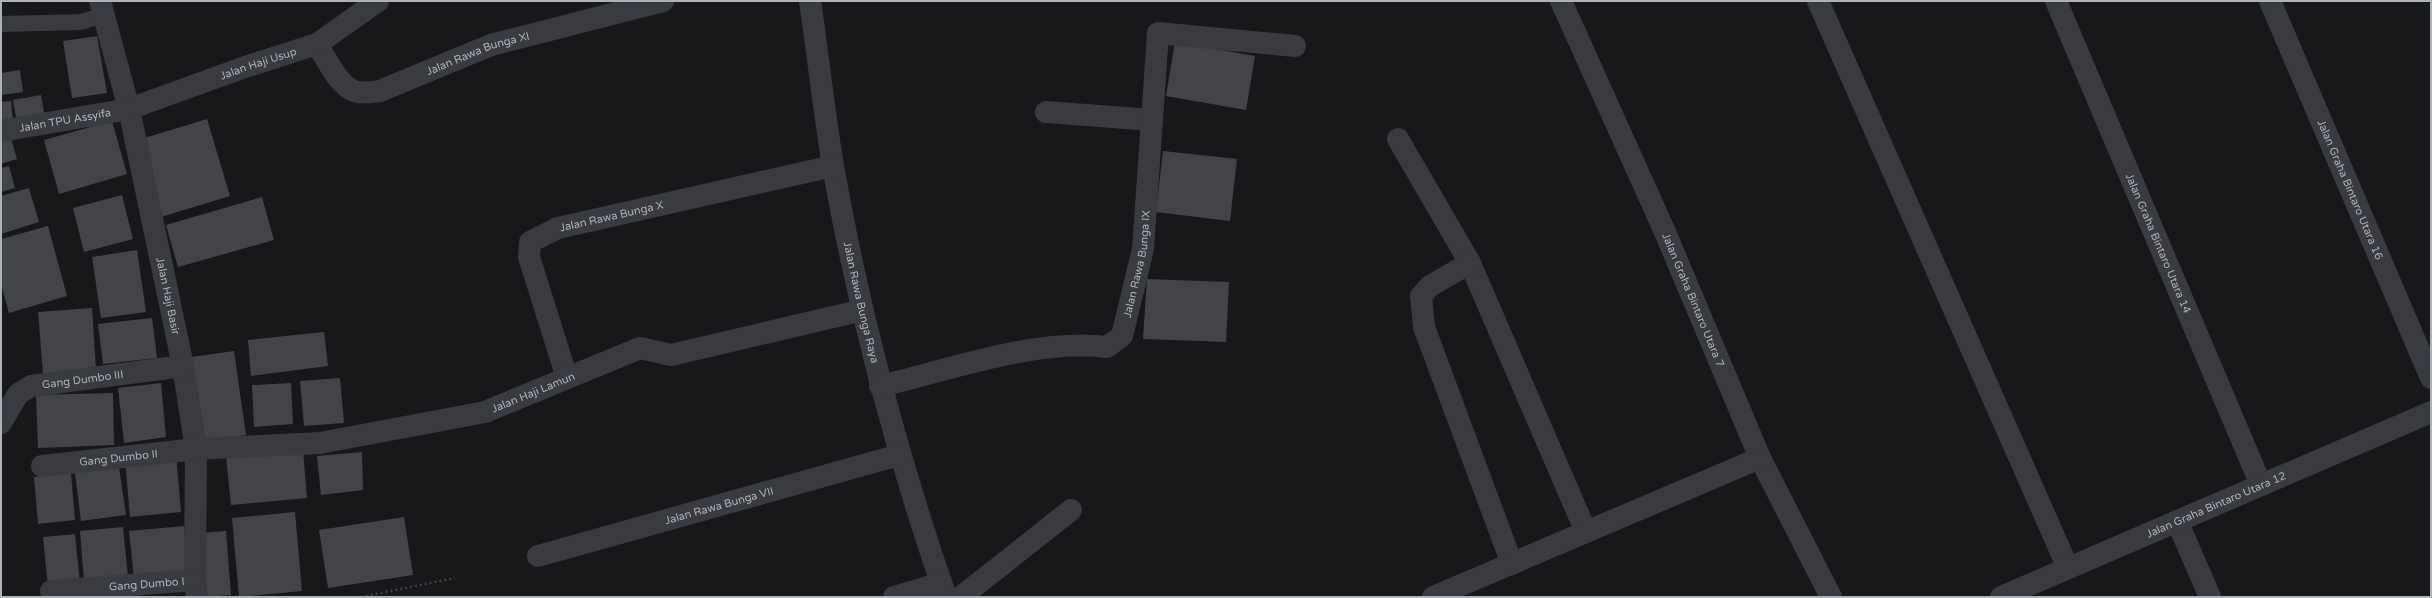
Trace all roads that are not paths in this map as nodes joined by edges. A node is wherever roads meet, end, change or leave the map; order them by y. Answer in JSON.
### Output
{"nodes":[{"id":1,"x":378,"y":1,"type":"edge"},
{"id":2,"x":663,"y":1,"type":"edge"},
{"id":3,"x":810,"y":1,"type":"edge"},
{"id":4,"x":1561,"y":1,"type":"edge"},
{"id":5,"x":1818,"y":1,"type":"edge"},
{"id":6,"x":2056,"y":1,"type":"edge"},
{"id":7,"x":2270,"y":1,"type":"edge"},
{"id":8,"x":101,"y":8,"type":"edge"},
{"id":9,"x":1,"y":24,"type":"edge"},
{"id":10,"x":316,"y":44,"type":"junction"},
{"id":11,"x":1295,"y":46,"type":"dead end"},
{"id":12,"x":129,"y":109,"type":"junction"},
{"id":13,"x":1046,"y":112,"type":"dead end"},
{"id":14,"x":1152,"y":120,"type":"junction"},
{"id":15,"x":1,"y":132,"type":"edge"},
{"id":16,"x":1398,"y":139,"type":"dead end"},
{"id":17,"x":833,"y":166,"type":"junction"},
{"id":18,"x":1470,"y":263,"type":"junction"},
{"id":19,"x":863,"y":310,"type":"junction"},
{"id":20,"x":183,"y":366,"type":"junction"},
{"id":21,"x":567,"y":378,"type":"junction"},
{"id":22,"x":2431,"y":378,"type":"edge"},
{"id":23,"x":880,"y":386,"type":"junction"},
{"id":24,"x":2431,"y":412,"type":"edge"},
{"id":25,"x":1,"y":424,"type":"edge"},
{"id":26,"x":196,"y":449,"type":"junction"},
{"id":27,"x":899,"y":455,"type":"junction"},
{"id":28,"x":1760,"y":458,"type":"junction"},
{"id":29,"x":42,"y":466,"type":"dead end"},
{"id":30,"x":2262,"y":485,"type":"junction"},
{"id":31,"x":1071,"y":510,"type":"dead end"},
{"id":32,"x":2177,"y":521,"type":"junction"},
{"id":33,"x":1586,"y":532,"type":"junction"},
{"id":34,"x":538,"y":556,"type":"dead end"},
{"id":35,"x":1512,"y":564,"type":"junction"},
{"id":36,"x":2068,"y":568,"type":"junction"},
{"id":37,"x":196,"y":588,"type":"edge"},
{"id":38,"x":944,"y":590,"type":"edge"},
{"id":39,"x":51,"y":591,"type":"dead end"},
{"id":40,"x":894,"y":597,"type":"edge"},
{"id":41,"x":961,"y":597,"type":"edge"},
{"id":42,"x":1433,"y":597,"type":"edge"},
{"id":43,"x":1831,"y":597,"type":"edge"},
{"id":44,"x":2001,"y":597,"type":"edge"},
{"id":45,"x":2210,"y":597,"type":"edge"}],
"edges":[{"from":1,"to":10,"type":"street","name":"Jalan Haji Usup"},
{"from":2,"to":10,"type":"street","name":"Jalan Rawa Bunga XI"},
{"from":3,"to":17,"type":"street","name":"Jalan Rawa Bunga Raya"},
{"from":4,"to":28,"type":"street","name":"Jalan Graha Bintaro Utara 7"},
{"from":5,"to":36,"type":"street"},
{"from":6,"to":30,"type":"street","name":"Jalan Graha Bintaro Utara 14"},
{"from":7,"to":22,"type":"street","name":"Jalan Graha Bintaro Utara 16"},
{"from":8,"to":9,"type":"lane"},
{"from":8,"to":12,"type":"street","name":"Jalan Haji Basir"},
{"from":10,"to":12,"type":"street","name":"Jalan Haji Usup"},
{"from":11,"to":14,"type":"street","name":"Jalan Rawa Bunga IX"},
{"from":12,"to":15,"type":"street","name":"Jalan TPU Assyifa"},
{"from":12,"to":20,"type":"street","name":"Jalan Haji Basir"},
{"from":13,"to":14,"type":"street"},
{"from":14,"to":23,"type":"street","name":"Jalan Rawa Bunga IX"},
{"from":16,"to":18,"type":"street"},
{"from":17,"to":19,"type":"street","name":"Jalan Rawa Bunga Raya"},
{"from":17,"to":21,"type":"street","name":"Jalan Rawa Bunga X"},
{"from":18,"to":33,"type":"street"},
{"from":18,"to":35,"type":"street"},
{"from":19,"to":21,"type":"street","name":"Jalan Haji Lamun"},
{"from":19,"to":23,"type":"street","name":"Jalan Rawa Bunga Raya"},
{"from":20,"to":25,"type":"street","name":"Gang Dumbo III"},
{"from":20,"to":26,"type":"street","name":"Jalan Haji Basir"},
{"from":21,"to":26,"type":"street","name":"Jalan Haji Lamun"},
{"from":23,"to":27,"type":"street","name":"Jalan Rawa Bunga Raya"},
{"from":24,"to":30,"type":"street","name":"Jalan Graha Bintaro Utara 12"},
{"from":26,"to":29,"type":"street","name":"Gang Dumbo II"},
{"from":26,"to":37,"type":"street","name":"Jalan Haji Basir"},
{"from":27,"to":34,"type":"street","name":"Jalan Rawa Bunga VII"},
{"from":27,"to":38,"type":"street","name":"Jalan Rawa Bunga Raya"},
{"from":28,"to":33,"type":"street"},
{"from":28,"to":43,"type":"street","name":"Jalan Graha Bintaro Utara 7"},
{"from":30,"to":32,"type":"street","name":"Jalan Graha Bintaro Utara 12"},
{"from":31,"to":41,"type":"street"},
{"from":32,"to":36,"type":"street","name":"Jalan Graha Bintaro Utara 12"},
{"from":32,"to":45,"type":"street"},
{"from":33,"to":35,"type":"street"},
{"from":35,"to":42,"type":"street"},
{"from":36,"to":44,"type":"street","name":"Jalan Graha Bintaro Utara 12"},
{"from":37,"to":39,"type":"street","name":"Gang Dumbo I"},
{"from":38,"to":40,"type":"street"}]}
